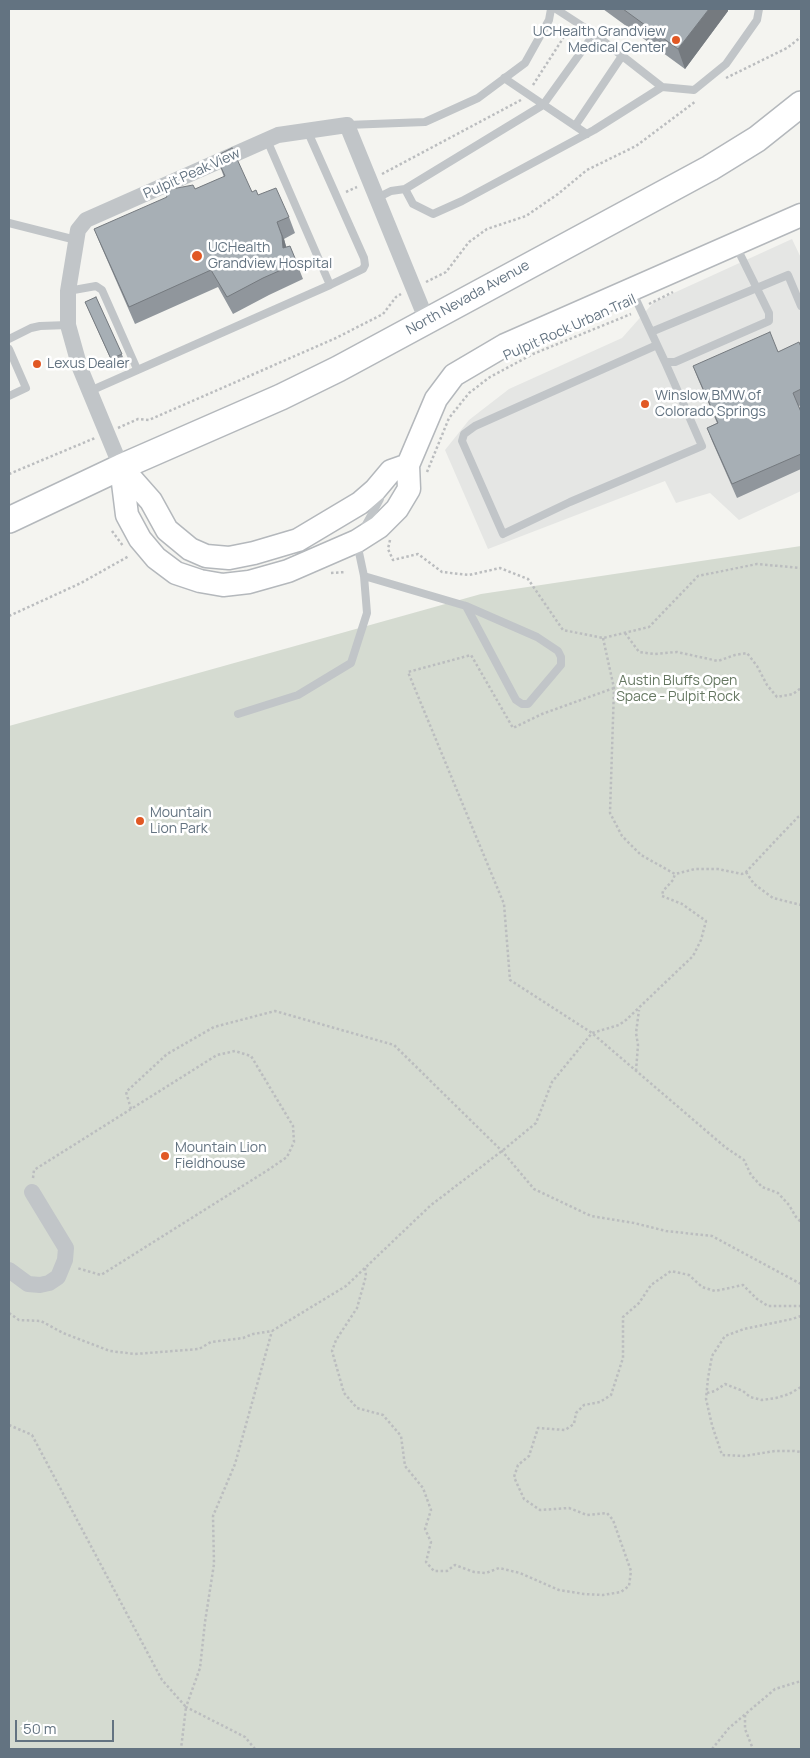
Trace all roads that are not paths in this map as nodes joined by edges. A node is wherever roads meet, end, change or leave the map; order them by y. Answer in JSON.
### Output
{"nodes":[{"id":1,"x":551,"y":9,"type":"edge"},
{"id":2,"x":556,"y":9,"type":"edge"},
{"id":3,"x":759,"y":9,"type":"edge"},
{"id":4,"x":593,"y":33,"type":"junction"},
{"id":5,"x":622,"y":56,"type":"junction"},
{"id":6,"x":504,"y":78,"type":"junction"},
{"id":7,"x":662,"y":87,"type":"junction"},
{"id":8,"x":543,"y":104,"type":"junction"},
{"id":9,"x":801,"y":104,"type":"edge"},
{"id":10,"x":347,"y":125,"type":"junction"},
{"id":11,"x":575,"y":126,"type":"junction"},
{"id":12,"x":307,"y":130,"type":"junction"},
{"id":13,"x":587,"y":134,"type":"junction"},
{"id":14,"x":267,"y":140,"type":"junction"},
{"id":15,"x":405,"y":189,"type":"junction"},
{"id":16,"x":377,"y":198,"type":"junction"},
{"id":17,"x":801,"y":216,"type":"edge"},
{"id":18,"x":9,"y":222,"type":"edge"},
{"id":19,"x":76,"y":240,"type":"junction"},
{"id":20,"x":735,"y":244,"type":"junction"},
{"id":21,"x":330,"y":285,"type":"junction"},
{"id":22,"x":757,"y":288,"type":"junction"},
{"id":23,"x":68,"y":291,"type":"junction"},
{"id":24,"x":636,"y":299,"type":"junction"},
{"id":25,"x":801,"y":306,"type":"edge"},
{"id":26,"x":427,"y":321,"type":"junction"},
{"id":27,"x":68,"y":325,"type":"junction"},
{"id":28,"x":651,"y":332,"type":"junction"},
{"id":29,"x":9,"y":339,"type":"edge"},
{"id":30,"x":657,"y":345,"type":"junction"},
{"id":31,"x":9,"y":349,"type":"edge"},
{"id":32,"x":665,"y":362,"type":"junction"},
{"id":33,"x":137,"y":369,"type":"junction"},
{"id":34,"x":89,"y":391,"type":"junction"},
{"id":35,"x":9,"y":396,"type":"edge"},
{"id":36,"x":121,"y":467,"type":"junction"},
{"id":37,"x":417,"y":470,"type":"junction"},
{"id":38,"x":375,"y":490,"type":"junction"},
{"id":39,"x":9,"y":520,"type":"edge"},
{"id":40,"x":357,"y":542,"type":"junction"},
{"id":41,"x":364,"y":576,"type":"junction"},
{"id":42,"x":466,"y":606,"type":"junction"},
{"id":43,"x":238,"y":714,"type":"dead end"},
{"id":44,"x":32,"y":1192,"type":"road end"},
{"id":45,"x":9,"y":1270,"type":"edge"}],
"edges":[{"from":1,"to":6,"type":"lane"},
{"from":2,"to":4,"type":"lane"},
{"from":3,"to":7,"type":"lane"},
{"from":4,"to":5,"type":"lane"},
{"from":4,"to":8,"type":"lane"},
{"from":5,"to":7,"type":"lane"},
{"from":5,"to":11,"type":"lane"},
{"from":6,"to":8,"type":"lane"},
{"from":6,"to":10,"type":"lane"},
{"from":7,"to":13,"type":"lane"},
{"from":8,"to":11,"type":"lane"},
{"from":8,"to":15,"type":"lane"},
{"from":9,"to":26,"type":"main road","name":"North Nevada Avenue"},
{"from":10,"to":12,"type":"street","name":"Pulpit Peak View"},
{"from":10,"to":16,"type":"street"},
{"from":11,"to":13,"type":"lane"},
{"from":12,"to":14,"type":"street","name":"Pulpit Peak View"},
{"from":12,"to":21,"type":"lane"},
{"from":13,"to":15,"type":"lane"},
{"from":14,"to":19,"type":"street","name":"Pulpit Peak View"},
{"from":14,"to":21,"type":"lane"},
{"from":15,"to":16,"type":"lane"},
{"from":16,"to":26,"type":"street"},
{"from":17,"to":20,"type":"main road"},
{"from":18,"to":19,"type":"lane"},
{"from":19,"to":23,"type":"street","name":"Pulpit Peak View"},
{"from":20,"to":22,"type":"lane"},
{"from":20,"to":24,"type":"main road"},
{"from":21,"to":33,"type":"lane"},
{"from":22,"to":25,"type":"lane"},
{"from":22,"to":28,"type":"lane"},
{"from":22,"to":32,"type":"lane"},
{"from":23,"to":27,"type":"street","name":"Pulpit Peak View"},
{"from":23,"to":33,"type":"lane"},
{"from":24,"to":28,"type":"lane"},
{"from":24,"to":37,"type":"main road"},
{"from":26,"to":36,"type":"main road","name":"North Nevada Avenue"},
{"from":27,"to":29,"type":"lane"},
{"from":27,"to":34,"type":"street","name":"Pulpit Peak View"},
{"from":28,"to":30,"type":"lane"},
{"from":30,"to":32,"type":"lane"},
{"from":30,"to":32,"type":"lane"},
{"from":31,"to":35,"type":"lane"},
{"from":33,"to":34,"type":"lane"},
{"from":34,"to":36,"type":"street","name":"Pulpit Peak View"},
{"from":36,"to":38,"type":"main road"},
{"from":36,"to":39,"type":"main road","name":"North Nevada Avenue"},
{"from":36,"to":40,"type":"main road"},
{"from":37,"to":38,"type":"main road"},
{"from":37,"to":40,"type":"main road"},
{"from":38,"to":40,"type":"lane"},
{"from":40,"to":41,"type":"lane"},
{"from":41,"to":42,"type":"lane"},
{"from":41,"to":43,"type":"lane"},
{"from":42,"to":42,"type":"lane"},
{"from":44,"to":45,"type":"street"}]}
